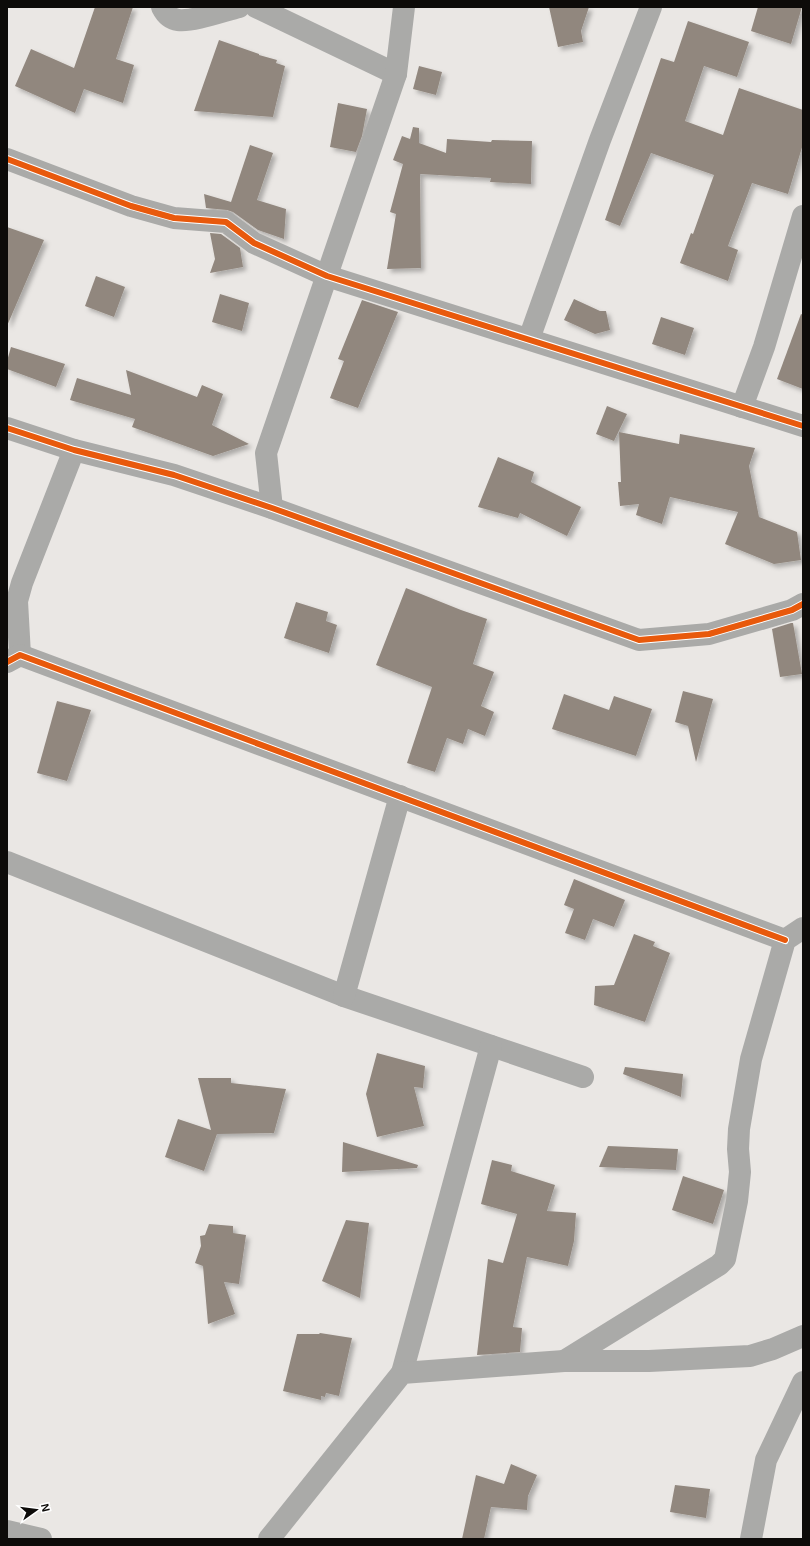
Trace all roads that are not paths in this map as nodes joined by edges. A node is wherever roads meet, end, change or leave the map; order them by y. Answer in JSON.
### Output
{"nodes":[{"id":1,"x":162,"y":7,"type":"edge"},
{"id":2,"x":239,"y":7,"type":"edge"},
{"id":3,"x":256,"y":7,"type":"edge"},
{"id":4,"x":404,"y":7,"type":"edge"},
{"id":5,"x":651,"y":7,"type":"edge"},
{"id":6,"x":396,"y":74,"type":"junction"},
{"id":7,"x":7,"y":159,"type":"edge"},
{"id":8,"x":803,"y":216,"type":"edge"},
{"id":9,"x":327,"y":276,"type":"junction"},
{"id":10,"x":529,"y":339,"type":"junction"},
{"id":11,"x":742,"y":407,"type":"junction"},
{"id":12,"x":803,"y":426,"type":"edge"},
{"id":13,"x":7,"y":428,"type":"edge"},
{"id":14,"x":74,"y":450,"type":"junction"},
{"id":15,"x":272,"y":508,"type":"junction"},
{"id":16,"x":803,"y":604,"type":"edge"},
{"id":17,"x":13,"y":658,"type":"edge"},
{"id":18,"x":400,"y":796,"type":"junction"},
{"id":19,"x":7,"y":862,"type":"edge"},
{"id":20,"x":803,"y":928,"type":"edge"},
{"id":21,"x":785,"y":940,"type":"junction"},
{"id":22,"x":344,"y":996,"type":"junction"},
{"id":23,"x":491,"y":1046,"type":"junction"},
{"id":24,"x":583,"y":1077,"type":"dead end"},
{"id":25,"x":803,"y":1336,"type":"edge"},
{"id":26,"x":564,"y":1360,"type":"junction"},
{"id":27,"x":402,"y":1373,"type":"junction"},
{"id":28,"x":803,"y":1382,"type":"edge"},
{"id":29,"x":7,"y":1531,"type":"edge"},
{"id":30,"x":41,"y":1539,"type":"edge"},
{"id":31,"x":269,"y":1539,"type":"edge"},
{"id":32,"x":751,"y":1539,"type":"edge"}],
"edges":[{"from":1,"to":2,"type":"street"},
{"from":3,"to":6,"type":"street"},
{"from":4,"to":6,"type":"street"},
{"from":5,"to":10,"type":"street"},
{"from":6,"to":9,"type":"street"},
{"from":7,"to":9,"type":"street"},
{"from":8,"to":11,"type":"street"},
{"from":9,"to":10,"type":"street"},
{"from":9,"to":15,"type":"street"},
{"from":10,"to":11,"type":"street"},
{"from":11,"to":12,"type":"street"},
{"from":13,"to":14,"type":"street"},
{"from":14,"to":15,"type":"street"},
{"from":14,"to":17,"type":"street"},
{"from":15,"to":16,"type":"street"},
{"from":17,"to":18,"type":"street"},
{"from":18,"to":21,"type":"street"},
{"from":18,"to":22,"type":"street"},
{"from":19,"to":22,"type":"street"},
{"from":20,"to":21,"type":"street"},
{"from":21,"to":26,"type":"street"},
{"from":22,"to":23,"type":"street"},
{"from":23,"to":24,"type":"street"},
{"from":23,"to":27,"type":"street"},
{"from":25,"to":26,"type":"street"},
{"from":26,"to":27,"type":"street"},
{"from":27,"to":31,"type":"street"},
{"from":28,"to":32,"type":"street"},
{"from":29,"to":30,"type":"street"}]}
